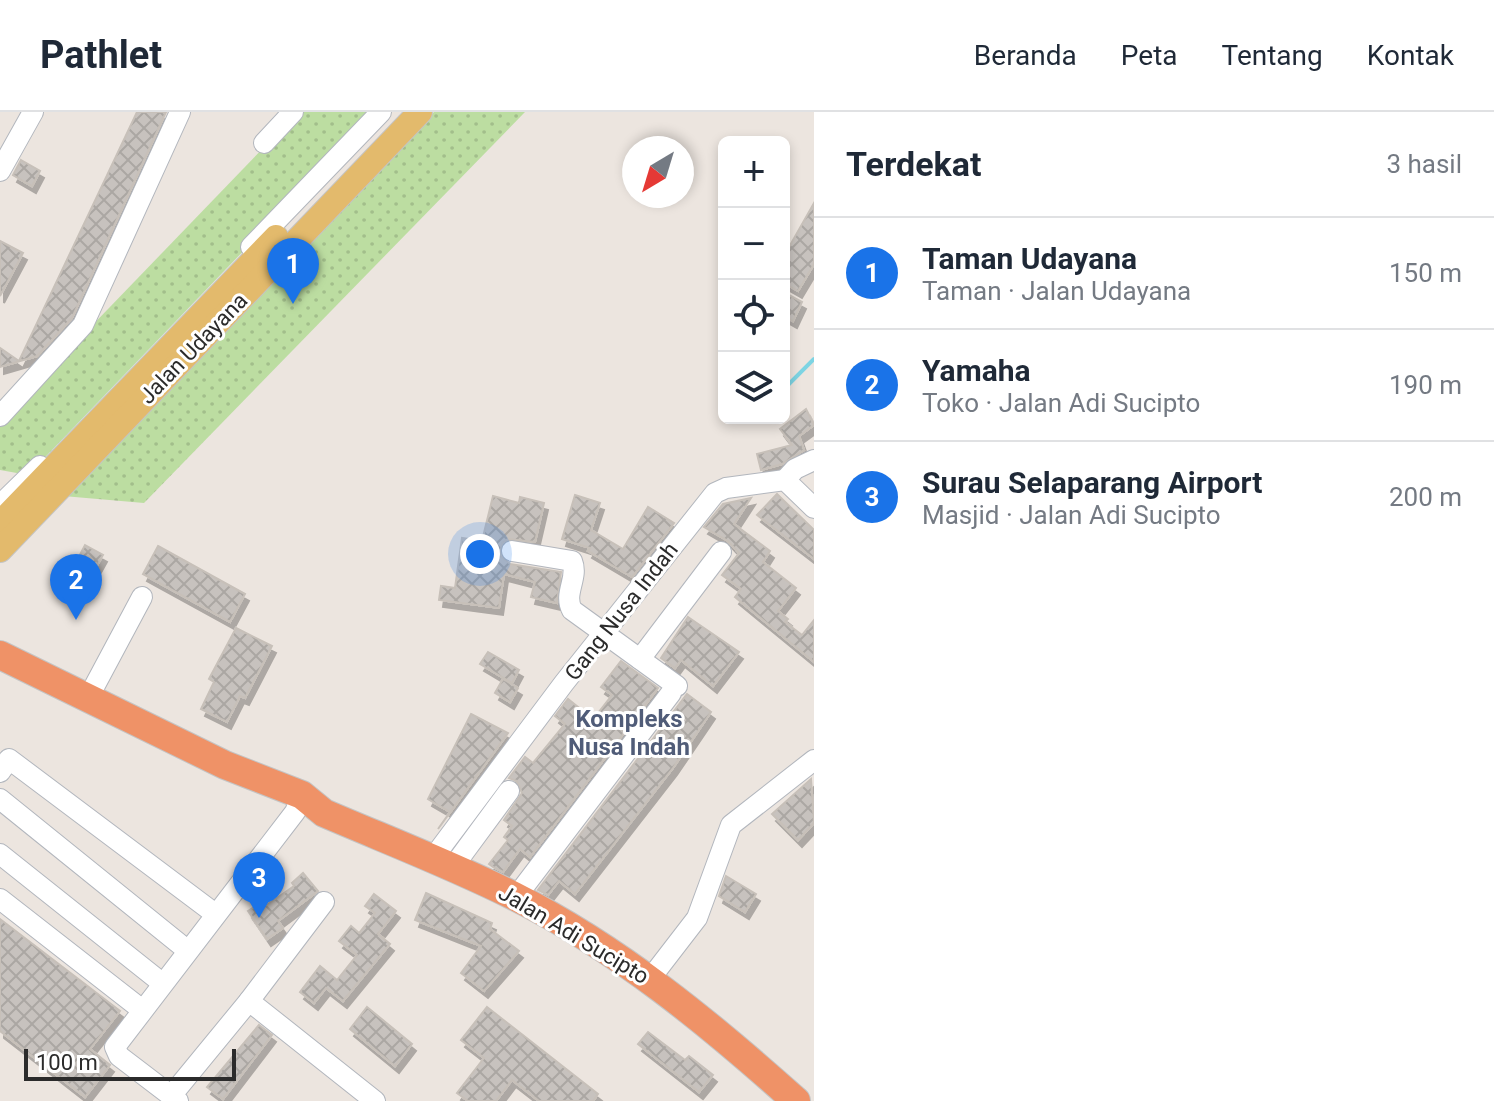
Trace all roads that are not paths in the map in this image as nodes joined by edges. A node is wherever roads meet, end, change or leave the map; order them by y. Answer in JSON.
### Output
{"nodes":[{"id":1,"x":33,"y":112,"type":"edge"},
{"id":2,"x":180,"y":112,"type":"edge"},
{"id":3,"x":293,"y":112,"type":"edge"},
{"id":4,"x":381,"y":112,"type":"edge"},
{"id":5,"x":397,"y":112,"type":"edge"},
{"id":6,"x":420,"y":112,"type":"edge"},
{"id":7,"x":264,"y":143,"type":"dead end"},
{"id":8,"x":0,"y":171,"type":"edge"},
{"id":9,"x":0,"y":416,"type":"edge"},
{"id":10,"x":814,"y":460,"type":"edge"},
{"id":11,"x":785,"y":480,"type":"junction"},
{"id":12,"x":16,"y":485,"type":"edge"},
{"id":13,"x":0,"y":505,"type":"edge"},
{"id":14,"x":814,"y":508,"type":"edge"},
{"id":15,"x":0,"y":523,"type":"edge"},
{"id":16,"x":0,"y":550,"type":"edge"},
{"id":17,"x":512,"y":551,"type":"dead end"},
{"id":18,"x":721,"y":552,"type":"dead end"},
{"id":19,"x":142,"y":597,"type":"dead end"},
{"id":20,"x":605,"y":631,"type":"junction"},
{"id":21,"x":0,"y":655,"type":"edge"},
{"id":22,"x":640,"y":659,"type":"junction"},
{"id":23,"x":0,"y":675,"type":"edge"},
{"id":24,"x":87,"y":700,"type":"junction"},
{"id":25,"x":814,"y":760,"type":"edge"},
{"id":26,"x":4,"y":766,"type":"edge"},
{"id":27,"x":25,"y":773,"type":"junction"},
{"id":28,"x":509,"y":791,"type":"dead end"},
{"id":29,"x":2,"y":804,"type":"edge"},
{"id":30,"x":307,"y":807,"type":"junction"},
{"id":31,"x":0,"y":854,"type":"edge"},
{"id":32,"x":443,"y":863,"type":"junction"},
{"id":33,"x":521,"y":890,"type":"junction"},
{"id":34,"x":0,"y":899,"type":"edge"},
{"id":35,"x":324,"y":902,"type":"dead end"},
{"id":36,"x":214,"y":913,"type":"junction"},
{"id":37,"x":187,"y":950,"type":"junction"},
{"id":38,"x":650,"y":979,"type":"junction"},
{"id":39,"x":162,"y":983,"type":"junction"},
{"id":40,"x":249,"y":1001,"type":"junction"},
{"id":41,"x":141,"y":1009,"type":"junction"},
{"id":42,"x":174,"y":1098,"type":"edge"},
{"id":43,"x":375,"y":1101,"type":"edge"},
{"id":44,"x":796,"y":1101,"type":"edge"}],
"edges":[{"from":1,"to":8,"type":"street"},
{"from":2,"to":9,"type":"street"},
{"from":3,"to":7,"type":"street"},
{"from":4,"to":12,"type":"street"},
{"from":5,"to":12,"type":"main road","name":"Jalan Udayana"},
{"from":6,"to":16,"type":"main road","name":"Jalan Udayana"},
{"from":10,"to":11,"type":"street"},
{"from":11,"to":14,"type":"street"},
{"from":11,"to":20,"type":"street","name":"Gang Nusa Indah"},
{"from":12,"to":13,"type":"street"},
{"from":12,"to":15,"type":"main road","name":"Jalan Udayana"},
{"from":17,"to":20,"type":"street"},
{"from":18,"to":22,"type":"street"},
{"from":19,"to":24,"type":"street"},
{"from":20,"to":22,"type":"street"},
{"from":20,"to":32,"type":"street","name":"Gang Nusa Indah"},
{"from":21,"to":24,"type":"highway","name":"Jalan Adi Sucipto"},
{"from":22,"to":33,"type":"street"},
{"from":23,"to":30,"type":"highway","name":"Jalan Adi Sucipto"},
{"from":24,"to":30,"type":"highway","name":"Jalan Adi Sucipto"},
{"from":25,"to":38,"type":"street"},
{"from":26,"to":27,"type":"street"},
{"from":27,"to":29,"type":"street"},
{"from":27,"to":36,"type":"street"},
{"from":28,"to":32,"type":"street"},
{"from":29,"to":37,"type":"street"},
{"from":30,"to":32,"type":"highway","name":"Jalan Adi Sucipto"},
{"from":30,"to":36,"type":"street"},
{"from":31,"to":39,"type":"street"},
{"from":32,"to":33,"type":"highway","name":"Jalan Adi Sucipto"},
{"from":33,"to":38,"type":"highway","name":"Jalan Adi Sucipto"},
{"from":34,"to":41,"type":"street"},
{"from":35,"to":40,"type":"street"},
{"from":36,"to":37,"type":"street"},
{"from":37,"to":39,"type":"street"},
{"from":38,"to":44,"type":"highway","name":"Jalan Adi Sucipto"},
{"from":39,"to":41,"type":"street"},
{"from":40,"to":42,"type":"street"},
{"from":40,"to":43,"type":"street"},
{"from":41,"to":42,"type":"street"}]}
